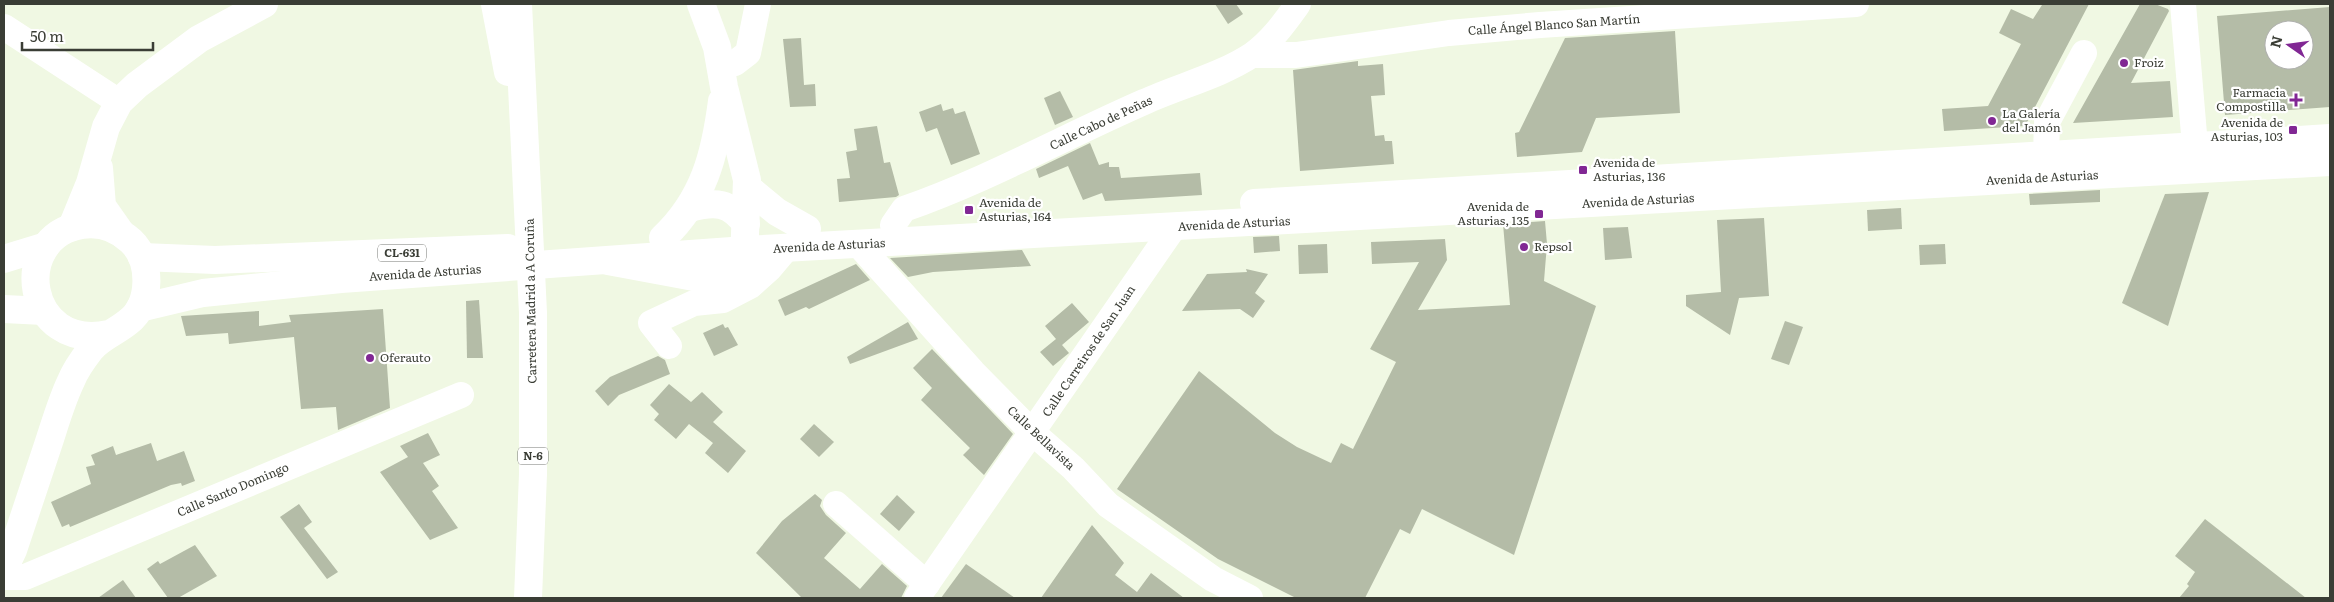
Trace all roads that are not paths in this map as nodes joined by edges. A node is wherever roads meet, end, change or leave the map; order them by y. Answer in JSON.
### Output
{"nodes":[{"id":1,"x":264,"y":4,"type":"edge"},
{"id":2,"x":495,"y":4,"type":"edge"},
{"id":3,"x":518,"y":4,"type":"edge"},
{"id":4,"x":534,"y":4,"type":"edge"},
{"id":5,"x":701,"y":4,"type":"edge"},
{"id":6,"x":758,"y":4,"type":"edge"},
{"id":7,"x":1298,"y":4,"type":"edge"},
{"id":8,"x":1856,"y":4,"type":"edge"},
{"id":9,"x":2183,"y":4,"type":"edge"},
{"id":10,"x":4,"y":27,"type":"edge"},
{"id":11,"x":2084,"y":53,"type":"dead end"},
{"id":12,"x":1253,"y":54,"type":"junction"},
{"id":13,"x":723,"y":77,"type":"junction"},
{"id":14,"x":119,"y":102,"type":"junction"},
{"id":15,"x":2330,"y":138,"type":"edge"},
{"id":16,"x":2194,"y":146,"type":"junction"},
{"id":17,"x":98,"y":154,"type":"junction"},
{"id":18,"x":2046,"y":155,"type":"junction"},
{"id":19,"x":2330,"y":162,"type":"edge"},
{"id":20,"x":748,"y":188,"type":"junction"},
{"id":21,"x":528,"y":194,"type":"junction"},
{"id":22,"x":690,"y":208,"type":"junction"},
{"id":23,"x":893,"y":226,"type":"junction"},
{"id":24,"x":72,"y":227,"type":"junction"},
{"id":25,"x":1174,"y":227,"type":"junction"},
{"id":26,"x":807,"y":229,"type":"junction"},
{"id":27,"x":121,"y":233,"type":"junction"},
{"id":28,"x":746,"y":235,"type":"junction"},
{"id":29,"x":663,"y":238,"type":"junction"},
{"id":30,"x":858,"y":244,"type":"junction"},
{"id":31,"x":46,"y":246,"type":"junction"},
{"id":32,"x":786,"y":249,"type":"junction"},
{"id":33,"x":142,"y":257,"type":"junction"},
{"id":34,"x":4,"y":259,"type":"edge"},
{"id":35,"x":140,"y":308,"type":"junction"},
{"id":36,"x":4,"y":309,"type":"edge"},
{"id":37,"x":53,"y":320,"type":"junction"},
{"id":38,"x":109,"y":334,"type":"junction"},
{"id":39,"x":669,"y":346,"type":"dead end"},
{"id":40,"x":71,"y":380,"type":"junction"},
{"id":41,"x":461,"y":395,"type":"dead end"},
{"id":42,"x":1033,"y":434,"type":"junction"},
{"id":43,"x":836,"y":504,"type":"dead end"},
{"id":44,"x":4,"y":569,"type":"edge"},
{"id":45,"x":4,"y":577,"type":"edge"},
{"id":46,"x":922,"y":591,"type":"edge"},
{"id":47,"x":528,"y":598,"type":"edge"},
{"id":48,"x":1250,"y":598,"type":"edge"}],
"edges":[{"from":1,"to":14,"type":"main road"},
{"from":2,"to":21,"type":"main road"},
{"from":3,"to":21,"type":"main road","name":"Carretera Madrid a A Coruña","number":"N-6"},
{"from":4,"to":21,"type":"main road"},
{"from":5,"to":13,"type":"main road","name":"Avenida de Asturias"},
{"from":6,"to":13,"type":"street"},
{"from":7,"to":12,"type":"street","name":"Calle Cabo de Peñas"},
{"from":8,"to":12,"type":"street","name":"Calle Ángel Blanco San Martín"},
{"from":9,"to":16,"type":"street"},
{"from":10,"to":14,"type":"street"},
{"from":11,"to":18,"type":"street"},
{"from":12,"to":23,"type":"street","name":"Calle Cabo de Peñas"},
{"from":13,"to":20,"type":"main road","name":"Avenida de Asturias"},
{"from":13,"to":22,"type":"main road"},
{"from":14,"to":17,"type":"main road"},
{"from":15,"to":16,"type":"main road","name":"Avenida de Asturias"},
{"from":16,"to":18,"type":"main road","name":"Avenida de Asturias"},
{"from":17,"to":24,"type":"main road"},
{"from":17,"to":27,"type":"main road"},
{"from":18,"to":23,"type":"main road","name":"Avenida de Asturias"},
{"from":19,"to":25,"type":"main road","name":"Avenida de Asturias"},
{"from":20,"to":26,"type":"main road"},
{"from":20,"to":28,"type":"main road","name":"Avenida de Asturias"},
{"from":21,"to":47,"type":"main road","name":"Carretera Madrid a A Coruña","number":"N-6"},
{"from":22,"to":28,"type":"main road"},
{"from":22,"to":29,"type":"main road"},
{"from":23,"to":26,"type":"main road","name":"Avenida de Asturias"},
{"from":24,"to":27,"type":"main road"},
{"from":24,"to":31,"type":"main road"},
{"from":25,"to":30,"type":"main road","name":"Avenida de Asturias"},
{"from":25,"to":42,"type":"street","name":"Calle Carreiros de San Juan"},
{"from":26,"to":28,"type":"main road","name":"Avenida de Asturias"},
{"from":27,"to":33,"type":"main road"},
{"from":28,"to":29,"type":"main road","name":"Avenida de Asturias"},
{"from":28,"to":32,"type":"main road","name":"Avenida de Asturias"},
{"from":28,"to":35,"type":"main road","name":"Avenida de Asturias","number":"CL-631"},
{"from":29,"to":33,"type":"main road","name":"Avenida de Asturias","number":"CL-631"},
{"from":30,"to":32,"type":"main road","name":"Avenida de Asturias"},
{"from":30,"to":42,"type":"street","name":"Calle Bellavista"},
{"from":31,"to":34,"type":"main road"},
{"from":31,"to":37,"type":"main road"},
{"from":32,"to":39,"type":"street"},
{"from":33,"to":35,"type":"main road"},
{"from":35,"to":38,"type":"main road"},
{"from":36,"to":37,"type":"main road"},
{"from":37,"to":38,"type":"main road"},
{"from":37,"to":40,"type":"main road"},
{"from":38,"to":40,"type":"main road"},
{"from":40,"to":44,"type":"main road"},
{"from":41,"to":45,"type":"street","name":"Calle Santo Domingo"},
{"from":42,"to":46,"type":"street","name":"Calle Carreiros de San Juan"},
{"from":42,"to":48,"type":"street","name":"Calle Bellavista"},
{"from":43,"to":46,"type":"street"}]}
